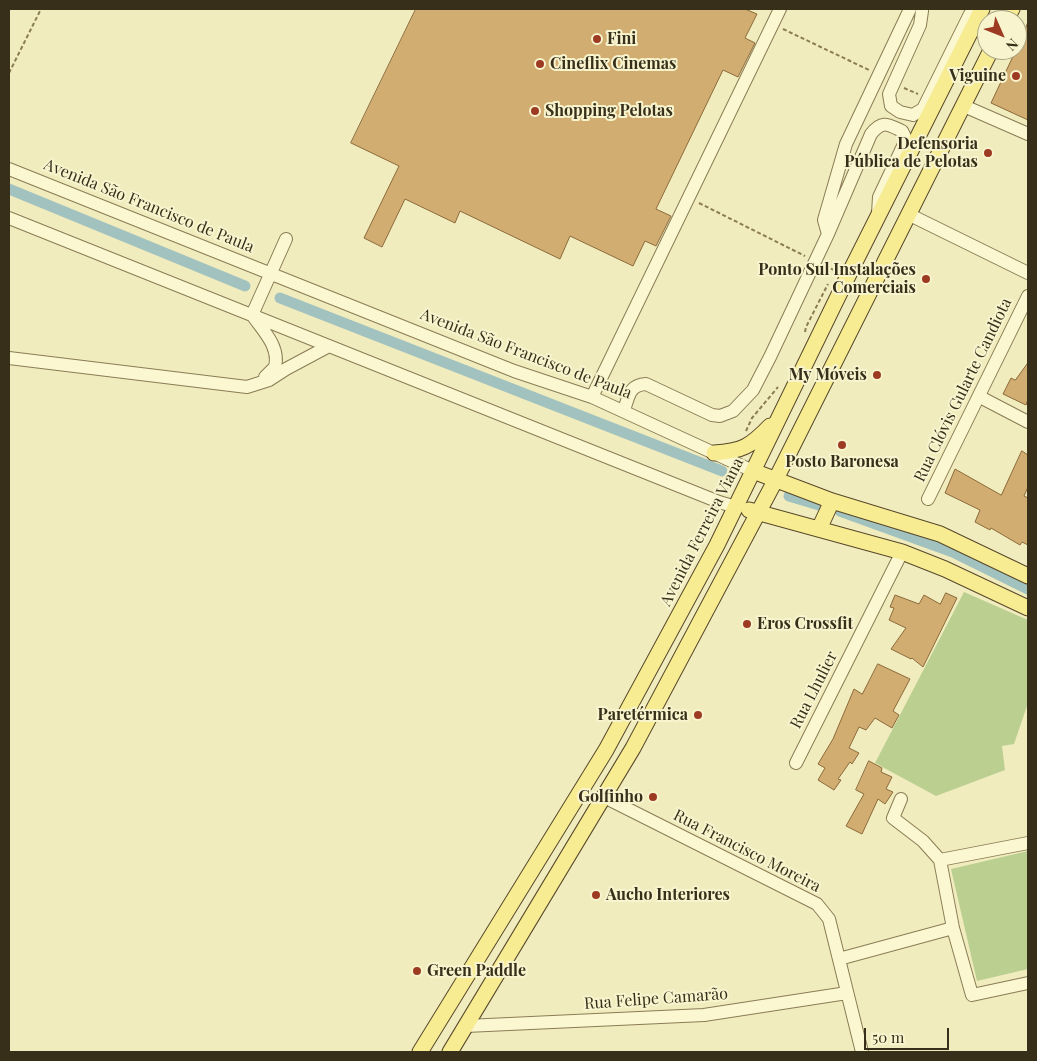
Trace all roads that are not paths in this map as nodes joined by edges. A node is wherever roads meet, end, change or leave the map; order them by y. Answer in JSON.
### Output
{"nodes":[{"id":1,"x":780,"y":9,"type":"edge"},
{"id":2,"x":975,"y":9,"type":"edge"},
{"id":3,"x":982,"y":9,"type":"edge"},
{"id":4,"x":916,"y":10,"type":"edge"},
{"id":5,"x":986,"y":60,"type":"edge"},
{"id":6,"x":964,"y":106,"type":"junction"},
{"id":7,"x":1028,"y":134,"type":"edge"},
{"id":8,"x":9,"y":169,"type":"edge"},
{"id":9,"x":908,"y":214,"type":"junction"},
{"id":10,"x":9,"y":218,"type":"edge"},
{"id":11,"x":878,"y":219,"type":"junction"},
{"id":12,"x":828,"y":234,"type":"junction"},
{"id":13,"x":286,"y":239,"type":"dead end"},
{"id":14,"x":1028,"y":273,"type":"edge"},
{"id":15,"x":269,"y":276,"type":"junction"},
{"id":16,"x":1028,"y":296,"type":"edge"},
{"id":17,"x":254,"y":310,"type":"junction"},
{"id":18,"x":329,"y":346,"type":"junction"},
{"id":19,"x":9,"y":358,"type":"edge"},
{"id":20,"x":236,"y":386,"type":"junction"},
{"id":21,"x":592,"y":397,"type":"junction"},
{"id":22,"x":980,"y":397,"type":"junction"},
{"id":23,"x":624,"y":410,"type":"junction"},
{"id":24,"x":780,"y":416,"type":"junction"},
{"id":25,"x":1028,"y":422,"type":"edge"},
{"id":26,"x":714,"y":453,"type":"junction"},
{"id":27,"x":753,"y":471,"type":"junction"},
{"id":28,"x":775,"y":481,"type":"junction"},
{"id":29,"x":928,"y":499,"type":"dead end"},
{"id":30,"x":835,"y":502,"type":"junction"},
{"id":31,"x":729,"y":505,"type":"junction"},
{"id":32,"x":758,"y":513,"type":"junction"},
{"id":33,"x":823,"y":530,"type":"junction"},
{"id":34,"x":902,"y":552,"type":"junction"},
{"id":35,"x":1028,"y":576,"type":"edge"},
{"id":36,"x":1028,"y":608,"type":"edge"},
{"id":37,"x":796,"y":763,"type":"dead end"},
{"id":38,"x":604,"y":797,"type":"junction"},
{"id":39,"x":902,"y":799,"type":"dead end"},
{"id":40,"x":1028,"y":843,"type":"edge"},
{"id":41,"x":940,"y":860,"type":"junction"},
{"id":42,"x":954,"y":928,"type":"junction"},
{"id":43,"x":839,"y":959,"type":"junction"},
{"id":44,"x":1028,"y":982,"type":"edge"},
{"id":45,"x":847,"y":993,"type":"junction"},
{"id":46,"x":466,"y":1026,"type":"junction"},
{"id":47,"x":420,"y":1052,"type":"edge"},
{"id":48,"x":450,"y":1052,"type":"edge"},
{"id":49,"x":862,"y":1052,"type":"edge"}],
"edges":[{"from":1,"to":21,"type":"street"},
{"from":2,"to":4,"type":"street"},
{"from":3,"to":11,"type":"main road","name":"Avenida Ferreira Viana"},
{"from":4,"to":12,"type":"street"},
{"from":5,"to":6,"type":"main road"},
{"from":6,"to":7,"type":"street"},
{"from":6,"to":9,"type":"main road"},
{"from":8,"to":15,"type":"street","name":"Avenida São Francisco de Paula"},
{"from":9,"to":14,"type":"street"},
{"from":9,"to":28,"type":"main road"},
{"from":10,"to":17,"type":"street"},
{"from":11,"to":12,"type":"street"},
{"from":11,"to":24,"type":"main road","name":"Avenida Ferreira Viana"},
{"from":12,"to":23,"type":"street"},
{"from":13,"to":15,"type":"street"},
{"from":15,"to":17,"type":"street"},
{"from":15,"to":21,"type":"street","name":"Avenida São Francisco de Paula"},
{"from":16,"to":22,"type":"street","name":"Rua Clóvis Gularte Candiota"},
{"from":17,"to":18,"type":"street"},
{"from":17,"to":20,"type":"street"},
{"from":18,"to":20,"type":"street"},
{"from":18,"to":31,"type":"street"},
{"from":19,"to":20,"type":"street"},
{"from":21,"to":23,"type":"street","name":"Avenida São Francisco de Paula"},
{"from":22,"to":25,"type":"street"},
{"from":22,"to":29,"type":"street","name":"Rua Clóvis Gularte Candiota"},
{"from":23,"to":26,"type":"street","name":"Avenida São Francisco de Paula"},
{"from":24,"to":26,"type":"main road"},
{"from":24,"to":27,"type":"main road","name":"Avenida Ferreira Viana"},
{"from":26,"to":27,"type":"street","name":"Avenida São Francisco de Paula"},
{"from":27,"to":28,"type":"main road","name":"Avenida São Francisco de Paula"},
{"from":27,"to":31,"type":"main road","name":"Avenida Ferreira Viana"},
{"from":28,"to":30,"type":"main road","name":"Avenida São Francisco de Paula"},
{"from":28,"to":32,"type":"main road"},
{"from":30,"to":33,"type":"main road"},
{"from":30,"to":35,"type":"main road","name":"Avenida São Francisco de Paula"},
{"from":31,"to":32,"type":"main road"},
{"from":31,"to":47,"type":"main road","name":"Avenida Ferreira Viana"},
{"from":32,"to":33,"type":"main road"},
{"from":32,"to":38,"type":"main road"},
{"from":33,"to":34,"type":"main road"},
{"from":34,"to":36,"type":"main road"},
{"from":34,"to":37,"type":"street","name":"Rua Lhulier"},
{"from":38,"to":43,"type":"street","name":"Rua Francisco Moreira"},
{"from":38,"to":46,"type":"main road"},
{"from":39,"to":41,"type":"street"},
{"from":40,"to":41,"type":"street"},
{"from":41,"to":42,"type":"street"},
{"from":42,"to":43,"type":"street"},
{"from":42,"to":44,"type":"street"},
{"from":43,"to":45,"type":"street","name":"Rua Francisco Moreira"},
{"from":45,"to":46,"type":"street","name":"Rua Felipe Camarão"},
{"from":45,"to":49,"type":"street","name":"Rua Francisco Moreira"},
{"from":46,"to":48,"type":"main road"}]}
